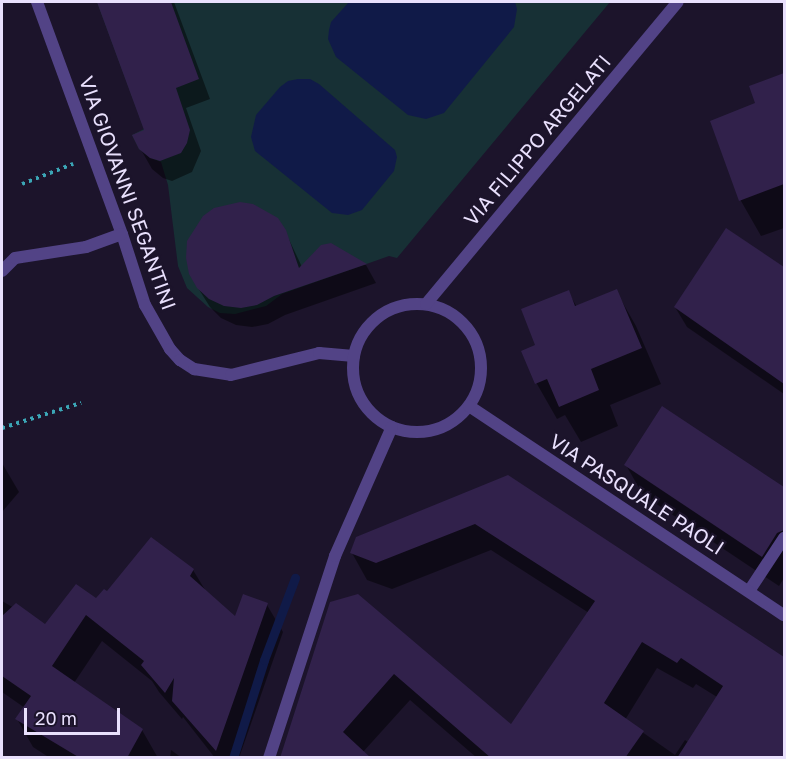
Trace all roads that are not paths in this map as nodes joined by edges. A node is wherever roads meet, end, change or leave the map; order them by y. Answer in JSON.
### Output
{"nodes":[{"id":1,"x":37,"y":2,"type":"edge"},
{"id":2,"x":678,"y":2,"type":"edge"},
{"id":3,"x":122,"y":234,"type":"junction"},
{"id":4,"x":2,"y":271,"type":"edge"},
{"id":5,"x":426,"y":304,"type":"junction"},
{"id":6,"x":354,"y":356,"type":"junction"},
{"id":7,"x":469,"y":406,"type":"junction"},
{"id":8,"x":392,"y":427,"type":"junction"},
{"id":9,"x":784,"y":538,"type":"edge"},
{"id":10,"x":749,"y":591,"type":"junction"},
{"id":11,"x":784,"y":615,"type":"edge"},
{"id":12,"x":268,"y":758,"type":"edge"}],
"edges":[{"from":1,"to":3,"type":"street","name":"VIA GIOVANNI SEGANTINI"},
{"from":2,"to":5,"type":"street","name":"VIA FILIPPO ARGELATI"},
{"from":3,"to":4,"type":"street"},
{"from":3,"to":6,"type":"street","name":"VIA GIOVANNI SEGANTINI"},
{"from":5,"to":6,"type":"street"},
{"from":5,"to":7,"type":"street"},
{"from":6,"to":8,"type":"street"},
{"from":7,"to":8,"type":"street"},
{"from":7,"to":10,"type":"street","name":"VIA PASQUALE PAOLI"},
{"from":8,"to":12,"type":"street"},
{"from":9,"to":10,"type":"street"},
{"from":10,"to":11,"type":"street","name":"VIA PASQUALE PAOLI"}]}
